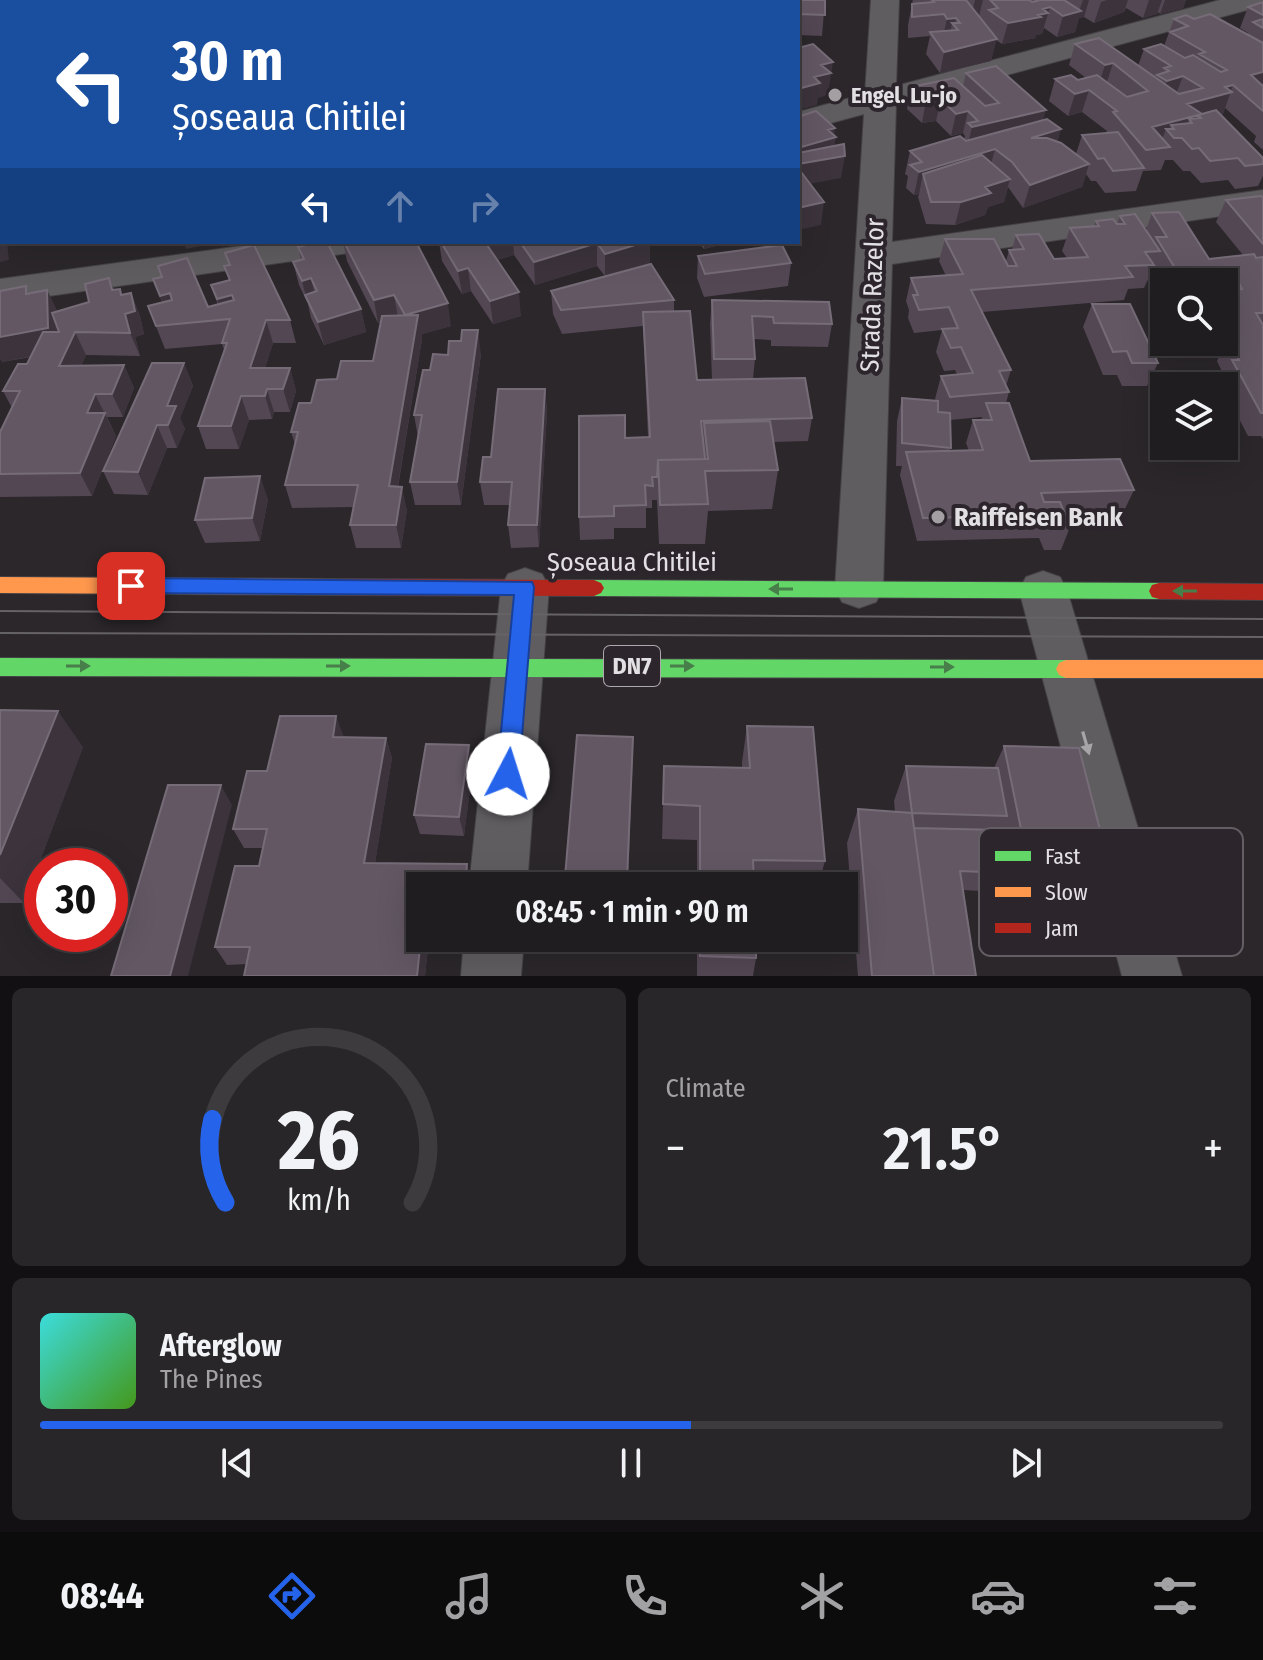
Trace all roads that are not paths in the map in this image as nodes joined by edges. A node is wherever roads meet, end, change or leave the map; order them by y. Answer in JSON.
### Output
{"nodes":[{"id":1,"x":885,"y":0,"type":"edge"},
{"id":2,"x":1252,"y":0,"type":"edge"},
{"id":3,"x":880,"y":99,"type":"junction"},
{"id":4,"x":800,"y":121,"type":"edge"},
{"id":5,"x":1263,"y":200,"type":"edge"},
{"id":6,"x":335,"y":244,"type":"edge"},
{"id":7,"x":874,"y":256,"type":"junction"},
{"id":8,"x":0,"y":291,"type":"edge"},
{"id":9,"x":525,"y":587,"type":"junction"},
{"id":10,"x":859,"y":589,"type":"junction"},
{"id":11,"x":1043,"y":590,"type":"junction"},
{"id":12,"x":3,"y":592,"type":"edge"},
{"id":13,"x":1263,"y":592,"type":"edge"},
{"id":14,"x":517,"y":666,"type":"junction"},
{"id":15,"x":0,"y":667,"type":"edge"},
{"id":16,"x":1065,"y":668,"type":"junction"},
{"id":17,"x":1263,"y":669,"type":"edge"},
{"id":18,"x":1110,"y":828,"type":"edge"},
{"id":19,"x":499,"y":872,"type":"edge"},
{"id":20,"x":493,"y":952,"type":"edge"},
{"id":21,"x":1146,"y":956,"type":"edge"},
{"id":22,"x":491,"y":976,"type":"edge"},
{"id":23,"x":1152,"y":976,"type":"edge"}],
"edges":[{"from":1,"to":3,"type":"street","name":"Strada Razelor"},
{"from":2,"to":3,"type":"street"},
{"from":3,"to":4,"type":"street"},
{"from":3,"to":7,"type":"street","name":"Strada Razelor"},
{"from":5,"to":7,"type":"street"},
{"from":6,"to":8,"type":"street"},
{"from":7,"to":10,"type":"street","name":"Strada Razelor"},
{"from":10,"to":9,"type":"main road","name":"Șoseaua Chitilei","one_way":true},
{"from":9,"to":12,"type":"main road","name":"Șoseaua Chitilei"},
{"from":9,"to":14,"type":"street"},
{"from":10,"to":11,"type":"main road","name":"Șoseaua Chitilei"},
{"from":13,"to":11,"type":"main road","name":"Șoseaua Chitilei","one_way":true},
{"from":11,"to":16,"type":"street"},
{"from":15,"to":14,"type":"main road","number":"DN7","one_way":true},
{"from":14,"to":16,"type":"main road","number":"DN7","one_way":true},
{"from":14,"to":19,"type":"street"},
{"from":16,"to":17,"type":"main road","number":"DN7"},
{"from":16,"to":18,"type":"street","one_way":true},
{"from":20,"to":22,"type":"street"},
{"from":21,"to":23,"type":"street","one_way":true}]}
